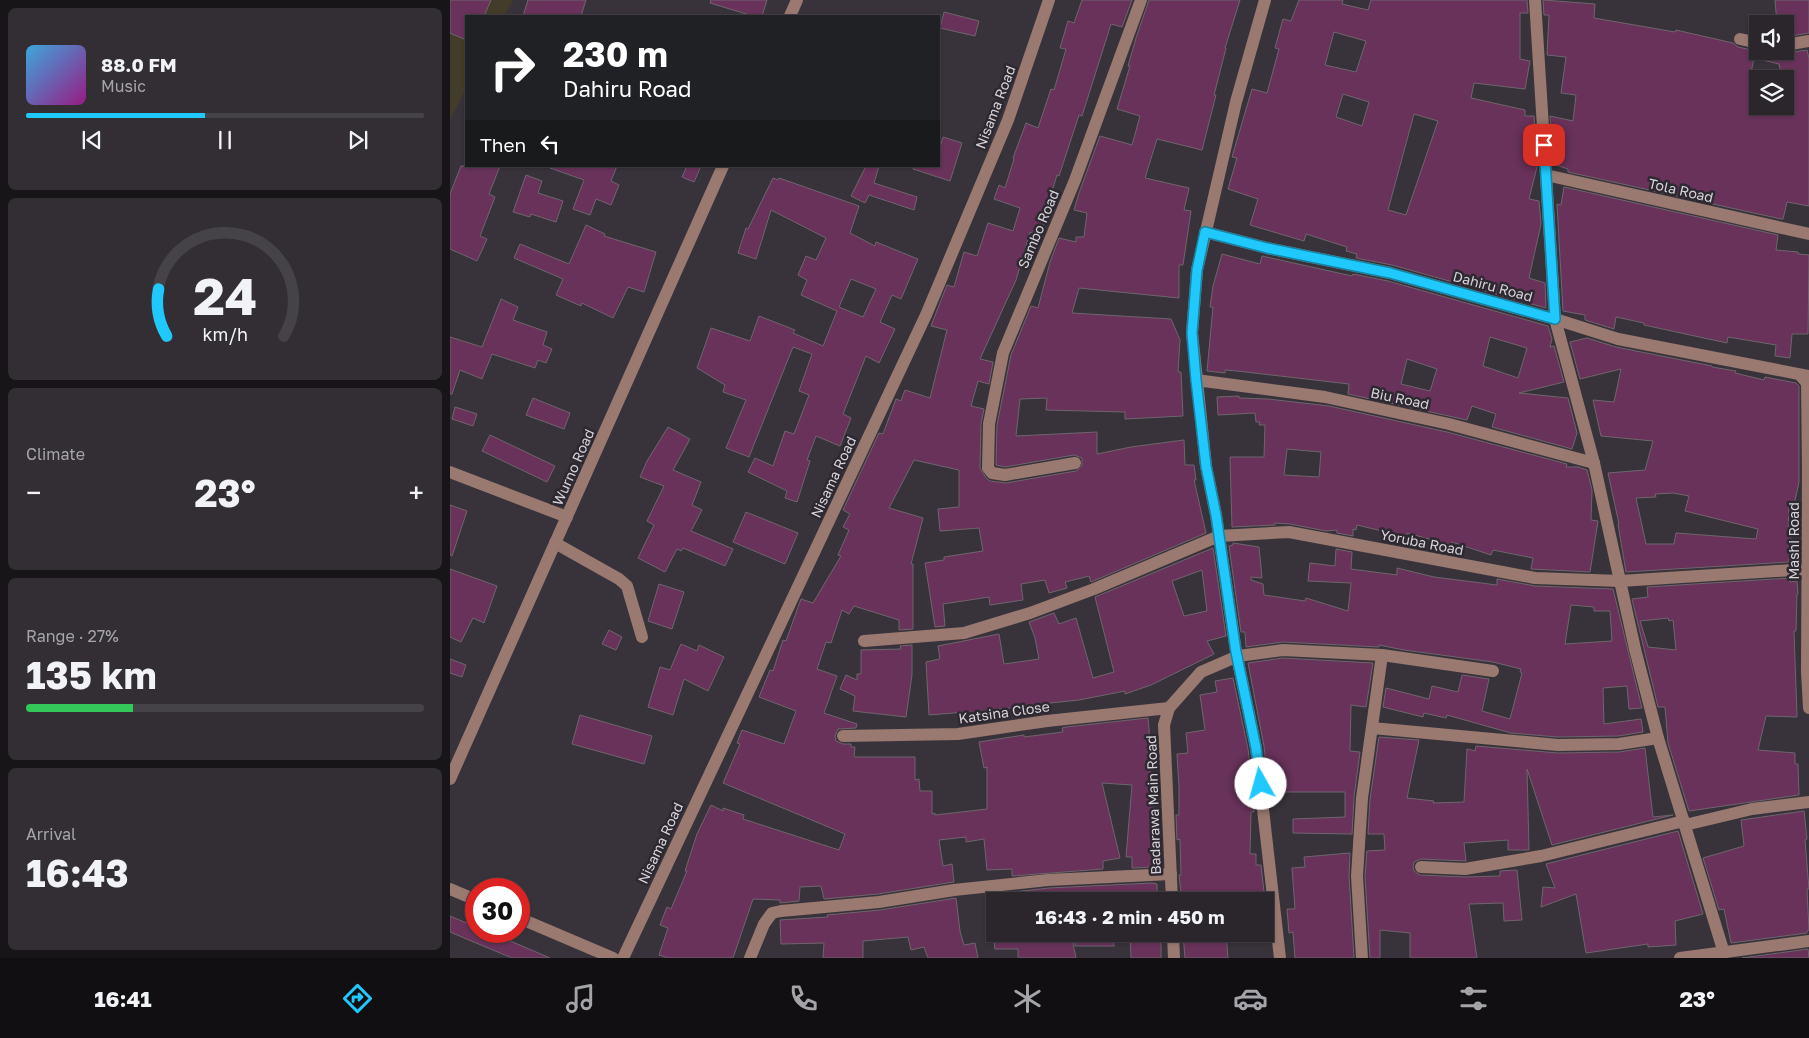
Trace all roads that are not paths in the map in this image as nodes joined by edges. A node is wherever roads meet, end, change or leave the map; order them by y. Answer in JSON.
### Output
{"nodes":[{"id":1,"x":797,"y":0,"type":"edge"},
{"id":2,"x":1049,"y":0,"type":"edge"},
{"id":3,"x":1141,"y":0,"type":"edge"},
{"id":4,"x":1265,"y":0,"type":"edge"},
{"id":5,"x":1535,"y":0,"type":"edge"},
{"id":6,"x":790,"y":15,"type":"edge"},
{"id":7,"x":1740,"y":39,"type":"dead end"},
{"id":8,"x":1749,"y":41,"type":"edge"},
{"id":9,"x":1809,"y":41,"type":"edge"},
{"id":10,"x":1794,"y":44,"type":"edge"},
{"id":11,"x":719,"y":169,"type":"edge"},
{"id":12,"x":1546,"y":175,"type":"junction"},
{"id":13,"x":1205,"y":232,"type":"junction"},
{"id":14,"x":1809,"y":234,"type":"edge"},
{"id":15,"x":1555,"y":319,"type":"junction"},
{"id":16,"x":1805,"y":376,"type":"edge"},
{"id":17,"x":1196,"y":380,"type":"junction"},
{"id":18,"x":1075,"y":463,"type":"dead end"},
{"id":19,"x":1594,"y":463,"type":"junction"},
{"id":20,"x":450,"y":472,"type":"edge"},
{"id":21,"x":567,"y":517,"type":"junction"},
{"id":22,"x":1220,"y":536,"type":"junction"},
{"id":23,"x":555,"y":544,"type":"junction"},
{"id":24,"x":1808,"y":569,"type":"junction"},
{"id":25,"x":1620,"y":581,"type":"junction"},
{"id":26,"x":642,"y":637,"type":"dead end"},
{"id":27,"x":864,"y":640,"type":"dead end"},
{"id":28,"x":1238,"y":656,"type":"junction"},
{"id":29,"x":1382,"y":656,"type":"junction"},
{"id":30,"x":1493,"y":671,"type":"dead end"},
{"id":31,"x":1169,"y":708,"type":"junction"},
{"id":32,"x":1809,"y":708,"type":"edge"},
{"id":33,"x":1372,"y":728,"type":"junction"},
{"id":34,"x":843,"y":736,"type":"dead end"},
{"id":35,"x":1658,"y":738,"type":"junction"},
{"id":36,"x":450,"y":779,"type":"edge"},
{"id":37,"x":1809,"y":802,"type":"edge"},
{"id":38,"x":1684,"y":823,"type":"junction"},
{"id":39,"x":1421,"y":867,"type":"dead end"},
{"id":40,"x":1171,"y":874,"type":"junction"},
{"id":41,"x":450,"y":889,"type":"edge"},
{"id":42,"x":1172,"y":892,"type":"edge"},
{"id":43,"x":465,"y":895,"type":"edge"},
{"id":44,"x":530,"y":923,"type":"edge"},
{"id":45,"x":1809,"y":941,"type":"edge"},
{"id":46,"x":1173,"y":942,"type":"edge"},
{"id":47,"x":1724,"y":953,"type":"junction"},
{"id":48,"x":614,"y":958,"type":"edge"},
{"id":49,"x":623,"y":958,"type":"edge"},
{"id":50,"x":750,"y":958,"type":"edge"},
{"id":51,"x":1174,"y":958,"type":"edge"},
{"id":52,"x":1280,"y":958,"type":"edge"},
{"id":53,"x":1362,"y":958,"type":"edge"},
{"id":54,"x":1680,"y":958,"type":"edge"}],
"edges":[{"from":1,"to":6,"type":"street"},
{"from":2,"to":49,"type":"street","name":"Nisama Road"},
{"from":3,"to":18,"type":"street","name":"Sambo Road"},
{"from":4,"to":13,"type":"street"},
{"from":5,"to":12,"type":"street"},
{"from":7,"to":8,"type":"street"},
{"from":9,"to":10,"type":"street"},
{"from":11,"to":21,"type":"street","name":"Wurno Road"},
{"from":12,"to":14,"type":"street","name":"Tola Road"},
{"from":12,"to":15,"type":"street"},
{"from":13,"to":15,"type":"street","name":"Dahiru Road"},
{"from":13,"to":17,"type":"street"},
{"from":15,"to":16,"type":"street","name":"Dahiru Road"},
{"from":15,"to":19,"type":"street"},
{"from":16,"to":24,"type":"street","name":"Mashi Road"},
{"from":17,"to":19,"type":"street","name":"Biu Road"},
{"from":17,"to":22,"type":"street"},
{"from":19,"to":25,"type":"street"},
{"from":20,"to":21,"type":"street"},
{"from":21,"to":23,"type":"street","name":"Wurno Road"},
{"from":22,"to":25,"type":"street","name":"Yoruba Road"},
{"from":22,"to":27,"type":"street","name":"Yoruba Road"},
{"from":22,"to":28,"type":"street"},
{"from":23,"to":26,"type":"street"},
{"from":23,"to":36,"type":"street","name":"Wurno Road"},
{"from":24,"to":25,"type":"street","name":"Yoruba Road"},
{"from":24,"to":32,"type":"street","name":"Mashi Road"},
{"from":25,"to":35,"type":"street"},
{"from":28,"to":29,"type":"street"},
{"from":28,"to":31,"type":"street"},
{"from":28,"to":52,"type":"street"},
{"from":29,"to":30,"type":"street"},
{"from":29,"to":33,"type":"street"},
{"from":31,"to":34,"type":"street","name":"Katsina Close"},
{"from":31,"to":40,"type":"street","name":"Badarawa Main Road"},
{"from":33,"to":35,"type":"street"},
{"from":33,"to":53,"type":"street"},
{"from":35,"to":38,"type":"street"},
{"from":37,"to":38,"type":"street"},
{"from":38,"to":39,"type":"street"},
{"from":38,"to":47,"type":"street"},
{"from":40,"to":42,"type":"street","name":"Badarawa Main Road"},
{"from":40,"to":50,"type":"street"},
{"from":41,"to":43,"type":"street"},
{"from":44,"to":48,"type":"street"},
{"from":45,"to":47,"type":"street"},
{"from":46,"to":51,"type":"street"},
{"from":47,"to":54,"type":"street"}]}
